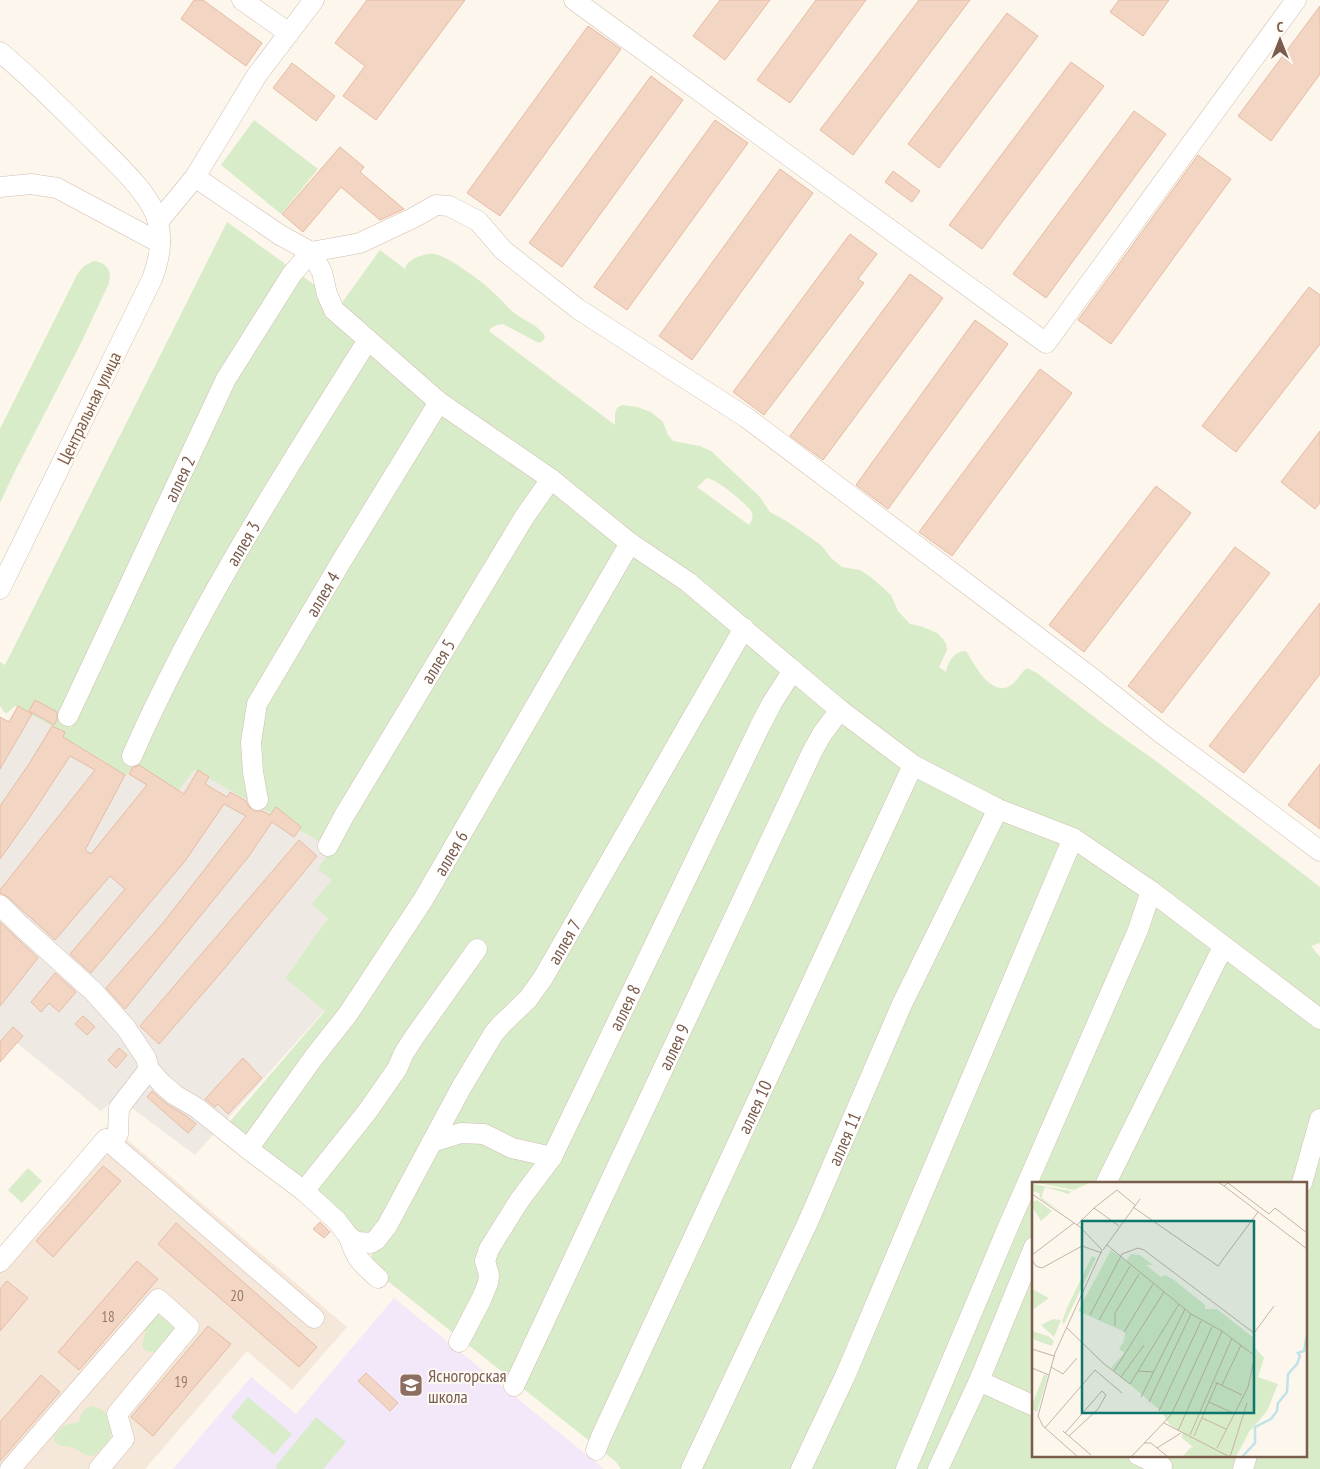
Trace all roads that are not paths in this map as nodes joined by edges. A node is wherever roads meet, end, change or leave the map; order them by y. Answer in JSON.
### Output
{"nodes":[{"id":1,"x":242,"y":0,"type":"edge"},
{"id":2,"x":314,"y":0,"type":"edge"},
{"id":3,"x":574,"y":0,"type":"edge"},
{"id":4,"x":1296,"y":0,"type":"edge"},
{"id":5,"x":289,"y":33,"type":"junction"},
{"id":6,"x":0,"y":52,"type":"edge"},
{"id":7,"x":195,"y":177,"type":"junction"},
{"id":8,"x":0,"y":187,"type":"edge"},
{"id":9,"x":158,"y":222,"type":"junction"},
{"id":10,"x":160,"y":243,"type":"junction"},
{"id":11,"x":311,"y":252,"type":"junction"},
{"id":12,"x":368,"y":340,"type":"junction"},
{"id":13,"x":440,"y":402,"type":"junction"},
{"id":14,"x":551,"y":479,"type":"junction"},
{"id":15,"x":630,"y":543,"type":"junction"},
{"id":16,"x":0,"y":589,"type":"edge"},
{"id":17,"x":744,"y":628,"type":"junction"},
{"id":18,"x":793,"y":670,"type":"junction"},
{"id":19,"x":840,"y":710,"type":"junction"},
{"id":20,"x":68,"y":716,"type":"dead end"},
{"id":21,"x":132,"y":756,"type":"dead end"},
{"id":22,"x":913,"y":765,"type":"junction"},
{"id":23,"x":258,"y":800,"type":"dead end"},
{"id":24,"x":998,"y":809,"type":"junction"},
{"id":25,"x":1073,"y":838,"type":"junction"},
{"id":26,"x":328,"y":846,"type":"dead end"},
{"id":27,"x":1320,"y":851,"type":"edge"},
{"id":28,"x":1151,"y":892,"type":"junction"},
{"id":29,"x":0,"y":905,"type":"edge"},
{"id":30,"x":1223,"y":947,"type":"junction"},
{"id":31,"x":477,"y":949,"type":"dead end"},
{"id":32,"x":1320,"y":1019,"type":"edge"},
{"id":33,"x":149,"y":1069,"type":"junction"},
{"id":34,"x":1320,"y":1119,"type":"edge"},
{"id":35,"x":432,"y":1142,"type":"junction"},
{"id":36,"x":112,"y":1144,"type":"junction"},
{"id":37,"x":248,"y":1149,"type":"junction"},
{"id":38,"x":552,"y":1157,"type":"junction"},
{"id":39,"x":1106,"y":1182,"type":"edge"},
{"id":40,"x":1302,"y":1182,"type":"edge"},
{"id":41,"x":304,"y":1191,"type":"junction"},
{"id":42,"x":1008,"y":1227,"type":"junction"},
{"id":43,"x":349,"y":1237,"type":"junction"},
{"id":44,"x":1032,"y":1237,"type":"edge"},
{"id":45,"x":1032,"y":1252,"type":"edge"},
{"id":46,"x":0,"y":1262,"type":"edge"},
{"id":47,"x":378,"y":1278,"type":"dead end"},
{"id":48,"x":314,"y":1318,"type":"dead end"},
{"id":49,"x":459,"y":1342,"type":"dead end"},
{"id":50,"x":979,"y":1381,"type":"junction"},
{"id":51,"x":514,"y":1386,"type":"dead end"},
{"id":52,"x":1032,"y":1405,"type":"edge"},
{"id":53,"x":596,"y":1450,"type":"dead end"},
{"id":54,"x":1141,"y":1456,"type":"edge"},
{"id":55,"x":1248,"y":1456,"type":"edge"},
{"id":56,"x":1163,"y":1464,"type":"edge"},
{"id":57,"x":10,"y":1469,"type":"edge"},
{"id":58,"x":99,"y":1469,"type":"edge"},
{"id":59,"x":691,"y":1469,"type":"edge"},
{"id":60,"x":801,"y":1469,"type":"edge"},
{"id":61,"x":906,"y":1469,"type":"edge"},
{"id":62,"x":938,"y":1469,"type":"edge"},
{"id":63,"x":1243,"y":1469,"type":"edge"}],
"edges":[{"from":1,"to":5,"type":"street"},
{"from":2,"to":5,"type":"street"},
{"from":3,"to":4,"type":"street"},
{"from":5,"to":7,"type":"street"},
{"from":6,"to":9,"type":"street"},
{"from":7,"to":9,"type":"street"},
{"from":7,"to":11,"type":"street"},
{"from":8,"to":10,"type":"street"},
{"from":9,"to":10,"type":"street","name":"Центральная улица"},
{"from":10,"to":16,"type":"street","name":"Центральная улица"},
{"from":11,"to":12,"type":"street"},
{"from":11,"to":20,"type":"street","name":"аллея 2"},
{"from":11,"to":27,"type":"street"},
{"from":12,"to":13,"type":"street"},
{"from":12,"to":21,"type":"street","name":"аллея 3"},
{"from":13,"to":14,"type":"street"},
{"from":13,"to":23,"type":"street","name":"аллея 4"},
{"from":14,"to":15,"type":"street"},
{"from":14,"to":26,"type":"street","name":"аллея 5"},
{"from":15,"to":17,"type":"street"},
{"from":15,"to":37,"type":"street","name":"аллея 6"},
{"from":17,"to":18,"type":"street"},
{"from":17,"to":35,"type":"street","name":"аллея 7"},
{"from":18,"to":19,"type":"street"},
{"from":18,"to":38,"type":"street","name":"аллея 8"},
{"from":19,"to":22,"type":"street"},
{"from":19,"to":51,"type":"street","name":"аллея 9"},
{"from":22,"to":24,"type":"street"},
{"from":22,"to":53,"type":"street","name":"аллея 10"},
{"from":24,"to":25,"type":"street"},
{"from":24,"to":59,"type":"street","name":"аллея 11"},
{"from":25,"to":28,"type":"street"},
{"from":25,"to":60,"type":"street"},
{"from":28,"to":30,"type":"street"},
{"from":28,"to":42,"type":"street"},
{"from":29,"to":33,"type":"street"},
{"from":30,"to":32,"type":"street"},
{"from":30,"to":39,"type":"street"},
{"from":31,"to":41,"type":"street"},
{"from":33,"to":36,"type":"street"},
{"from":33,"to":37,"type":"street"},
{"from":34,"to":40,"type":"street"},
{"from":35,"to":38,"type":"street"},
{"from":35,"to":43,"type":"street","name":"аллея 7"},
{"from":36,"to":46,"type":"street"},
{"from":36,"to":48,"type":"street"},
{"from":37,"to":41,"type":"street"},
{"from":38,"to":49,"type":"street","name":"аллея 8"},
{"from":41,"to":43,"type":"street"},
{"from":42,"to":44,"type":"street"},
{"from":42,"to":61,"type":"street"},
{"from":43,"to":47,"type":"street"},
{"from":45,"to":50,"type":"street"},
{"from":50,"to":52,"type":"street"},
{"from":50,"to":62,"type":"street"},
{"from":54,"to":56,"type":"street"},
{"from":55,"to":63,"type":"street"},
{"from":57,"to":58,"type":"street"}]}
